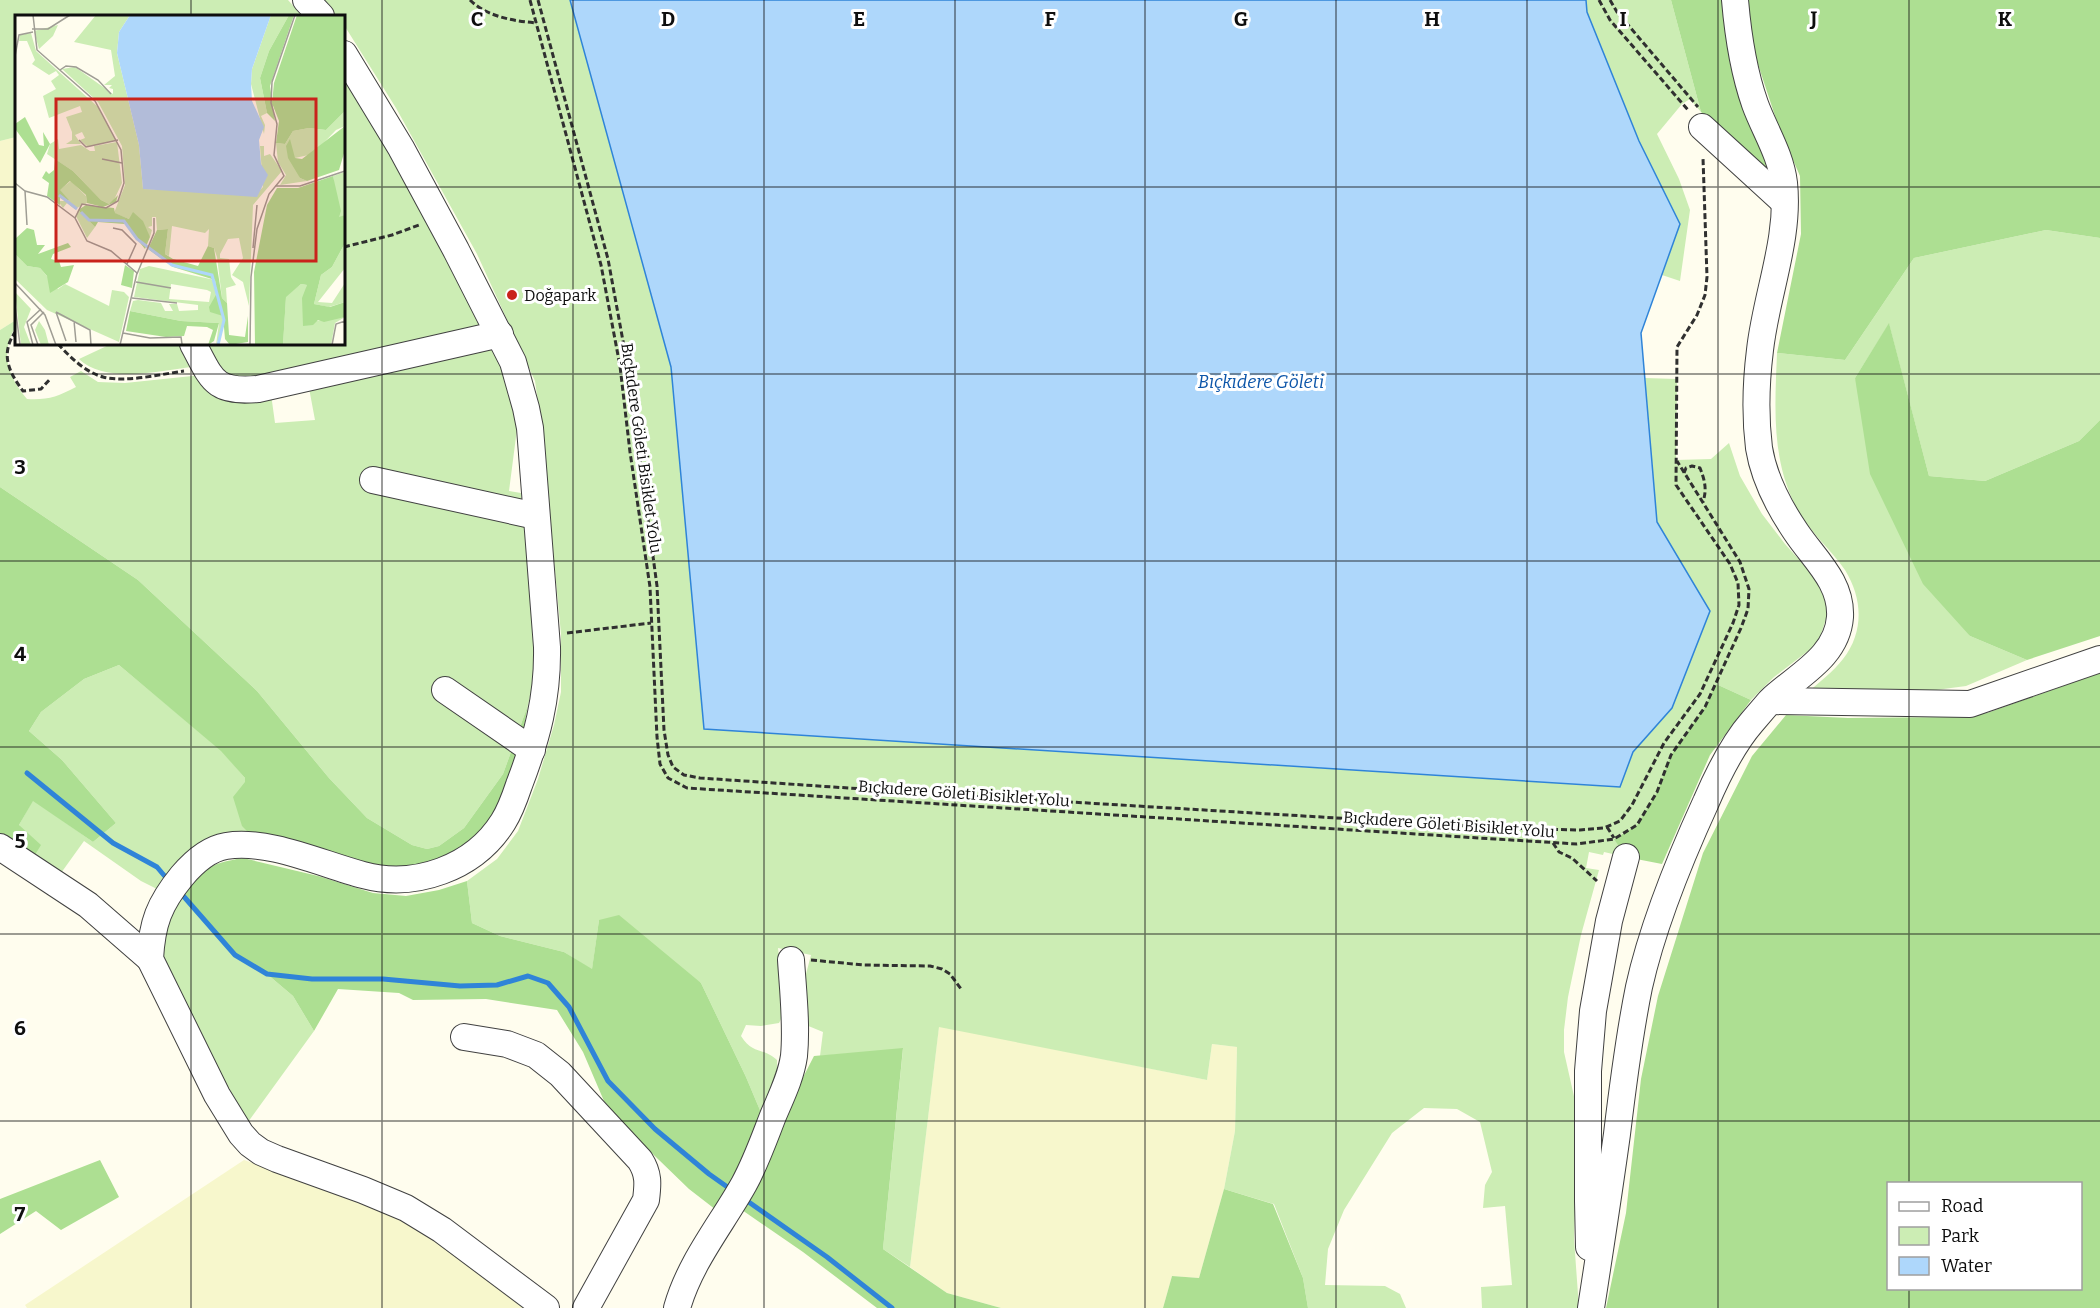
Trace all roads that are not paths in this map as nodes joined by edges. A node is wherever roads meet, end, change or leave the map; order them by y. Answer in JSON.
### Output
{"nodes":[{"id":1,"x":306,"y":0,"type":"edge"},
{"id":2,"x":1735,"y":0,"type":"edge"},
{"id":3,"x":320,"y":15,"type":"edge"},
{"id":4,"x":345,"y":56,"type":"edge"},
{"id":5,"x":1701,"y":119,"type":"road end"},
{"id":6,"x":1784,"y":202,"type":"junction"},
{"id":7,"x":500,"y":334,"type":"junction"},
{"id":8,"x":194,"y":345,"type":"edge"},
{"id":9,"x":373,"y":480,"type":"dead end"},
{"id":10,"x":536,"y":516,"type":"junction"},
{"id":11,"x":2100,"y":659,"type":"edge"},
{"id":12,"x":445,"y":690,"type":"dead end"},
{"id":13,"x":1771,"y":701,"type":"junction"},
{"id":14,"x":532,"y":750,"type":"junction"},
{"id":15,"x":0,"y":847,"type":"edge"},
{"id":16,"x":1626,"y":857,"type":"dead end"},
{"id":17,"x":150,"y":959,"type":"junction"},
{"id":18,"x":791,"y":960,"type":"road end"},
{"id":19,"x":464,"y":1037,"type":"dead end"},
{"id":20,"x":1592,"y":1302,"type":"edge"},
{"id":21,"x":546,"y":1308,"type":"edge"},
{"id":22,"x":586,"y":1308,"type":"edge"},
{"id":23,"x":677,"y":1308,"type":"edge"}],
"edges":[{"from":1,"to":3,"type":"street"},
{"from":2,"to":6,"type":"street"},
{"from":4,"to":7,"type":"street"},
{"from":5,"to":6,"type":"street"},
{"from":6,"to":13,"type":"street"},
{"from":7,"to":8,"type":"street"},
{"from":7,"to":10,"type":"street"},
{"from":9,"to":10,"type":"street"},
{"from":10,"to":14,"type":"street"},
{"from":11,"to":13,"type":"street"},
{"from":12,"to":14,"type":"street"},
{"from":13,"to":20,"type":"street"},
{"from":14,"to":17,"type":"street"},
{"from":15,"to":17,"type":"street"},
{"from":16,"to":20,"type":"street"},
{"from":17,"to":21,"type":"street"},
{"from":18,"to":23,"type":"street"},
{"from":19,"to":22,"type":"street"}]}
